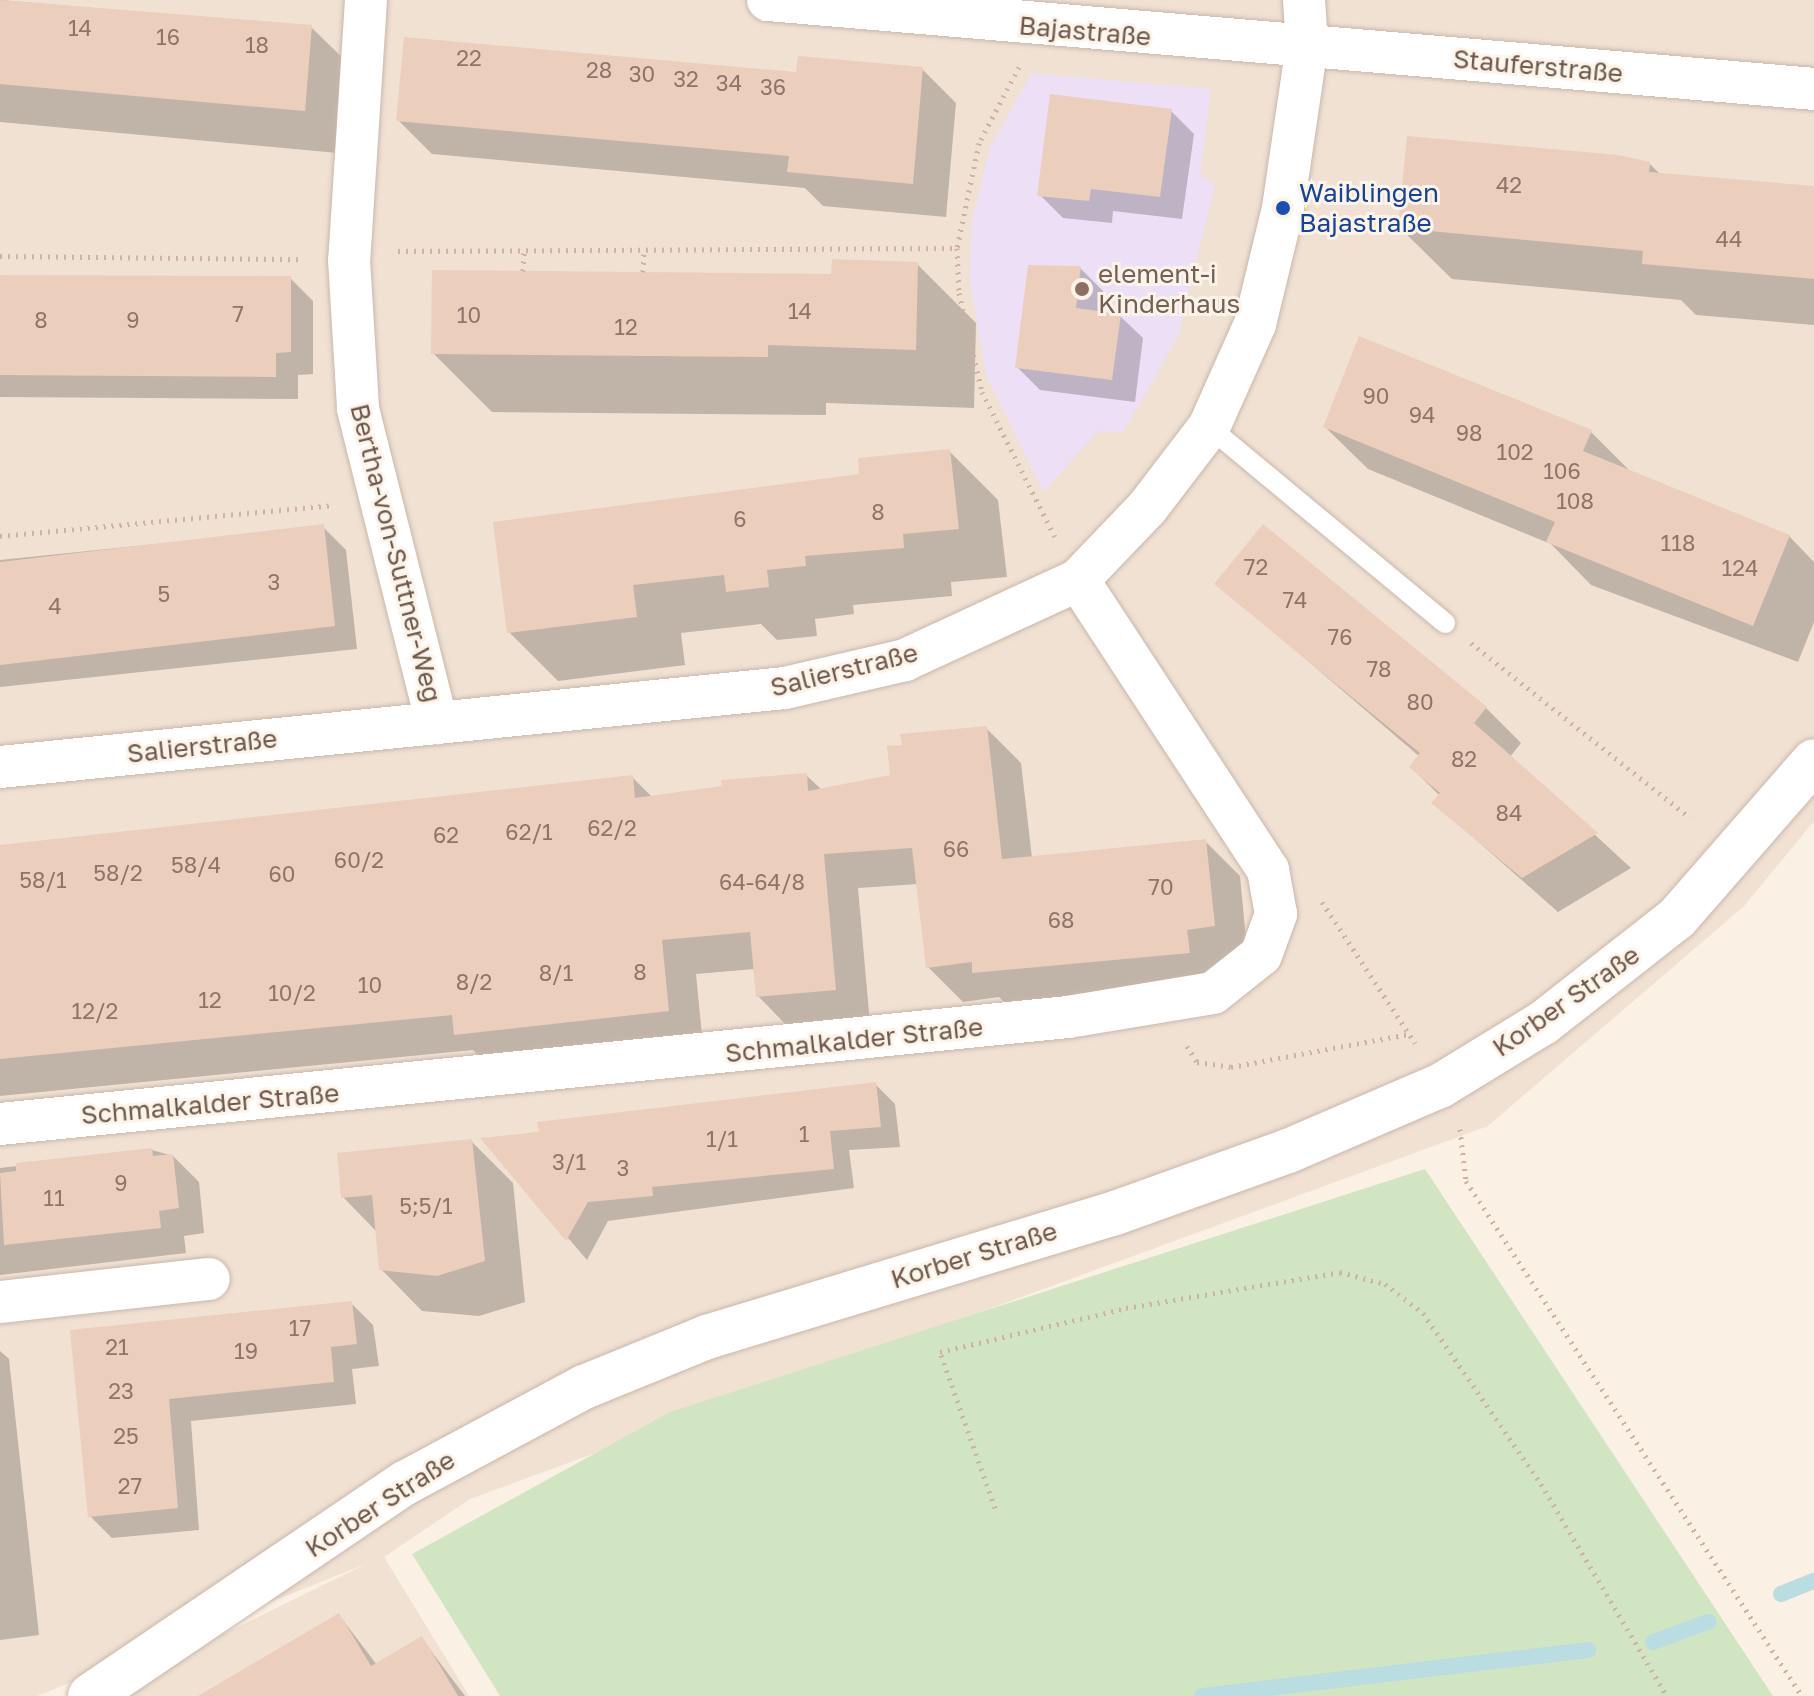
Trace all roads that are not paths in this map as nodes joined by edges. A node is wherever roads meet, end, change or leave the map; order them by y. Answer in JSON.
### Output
{"nodes":[{"id":1,"x":366,"y":0,"type":"edge"},
{"id":2,"x":768,"y":0,"type":"edge"},
{"id":3,"x":1304,"y":0,"type":"edge"},
{"id":4,"x":1307,"y":45,"type":"junction"},
{"id":5,"x":1814,"y":89,"type":"edge"},
{"id":6,"x":1209,"y":427,"type":"junction"},
{"id":7,"x":1078,"y":580,"type":"junction"},
{"id":8,"x":1445,"y":623,"type":"road end"},
{"id":9,"x":437,"y":723,"type":"junction"},
{"id":10,"x":1814,"y":761,"type":"edge"},
{"id":11,"x":0,"y":767,"type":"edge"},
{"id":12,"x":0,"y":1124,"type":"edge"},
{"id":13,"x":209,"y":1279,"type":"dead end"},
{"id":14,"x":0,"y":1302,"type":"edge"},
{"id":15,"x":90,"y":1696,"type":"edge"}],
"edges":[{"from":1,"to":9,"type":"street","name":"Bertha-von-Suttner-Weg"},
{"from":2,"to":4,"type":"street","name":"Bajastraße"},
{"from":3,"to":4,"type":"street"},
{"from":4,"to":5,"type":"street","name":"Stauferstraße"},
{"from":4,"to":6,"type":"street","name":"Salierstraße"},
{"from":6,"to":7,"type":"street","name":"Salierstraße"},
{"from":6,"to":8,"type":"lane"},
{"from":7,"to":9,"type":"street","name":"Salierstraße"},
{"from":7,"to":12,"type":"street","name":"Schmalkalder Straße"},
{"from":9,"to":11,"type":"street","name":"Salierstraße"},
{"from":10,"to":15,"type":"street","name":"Korber Straße"},
{"from":13,"to":14,"type":"street"}]}
